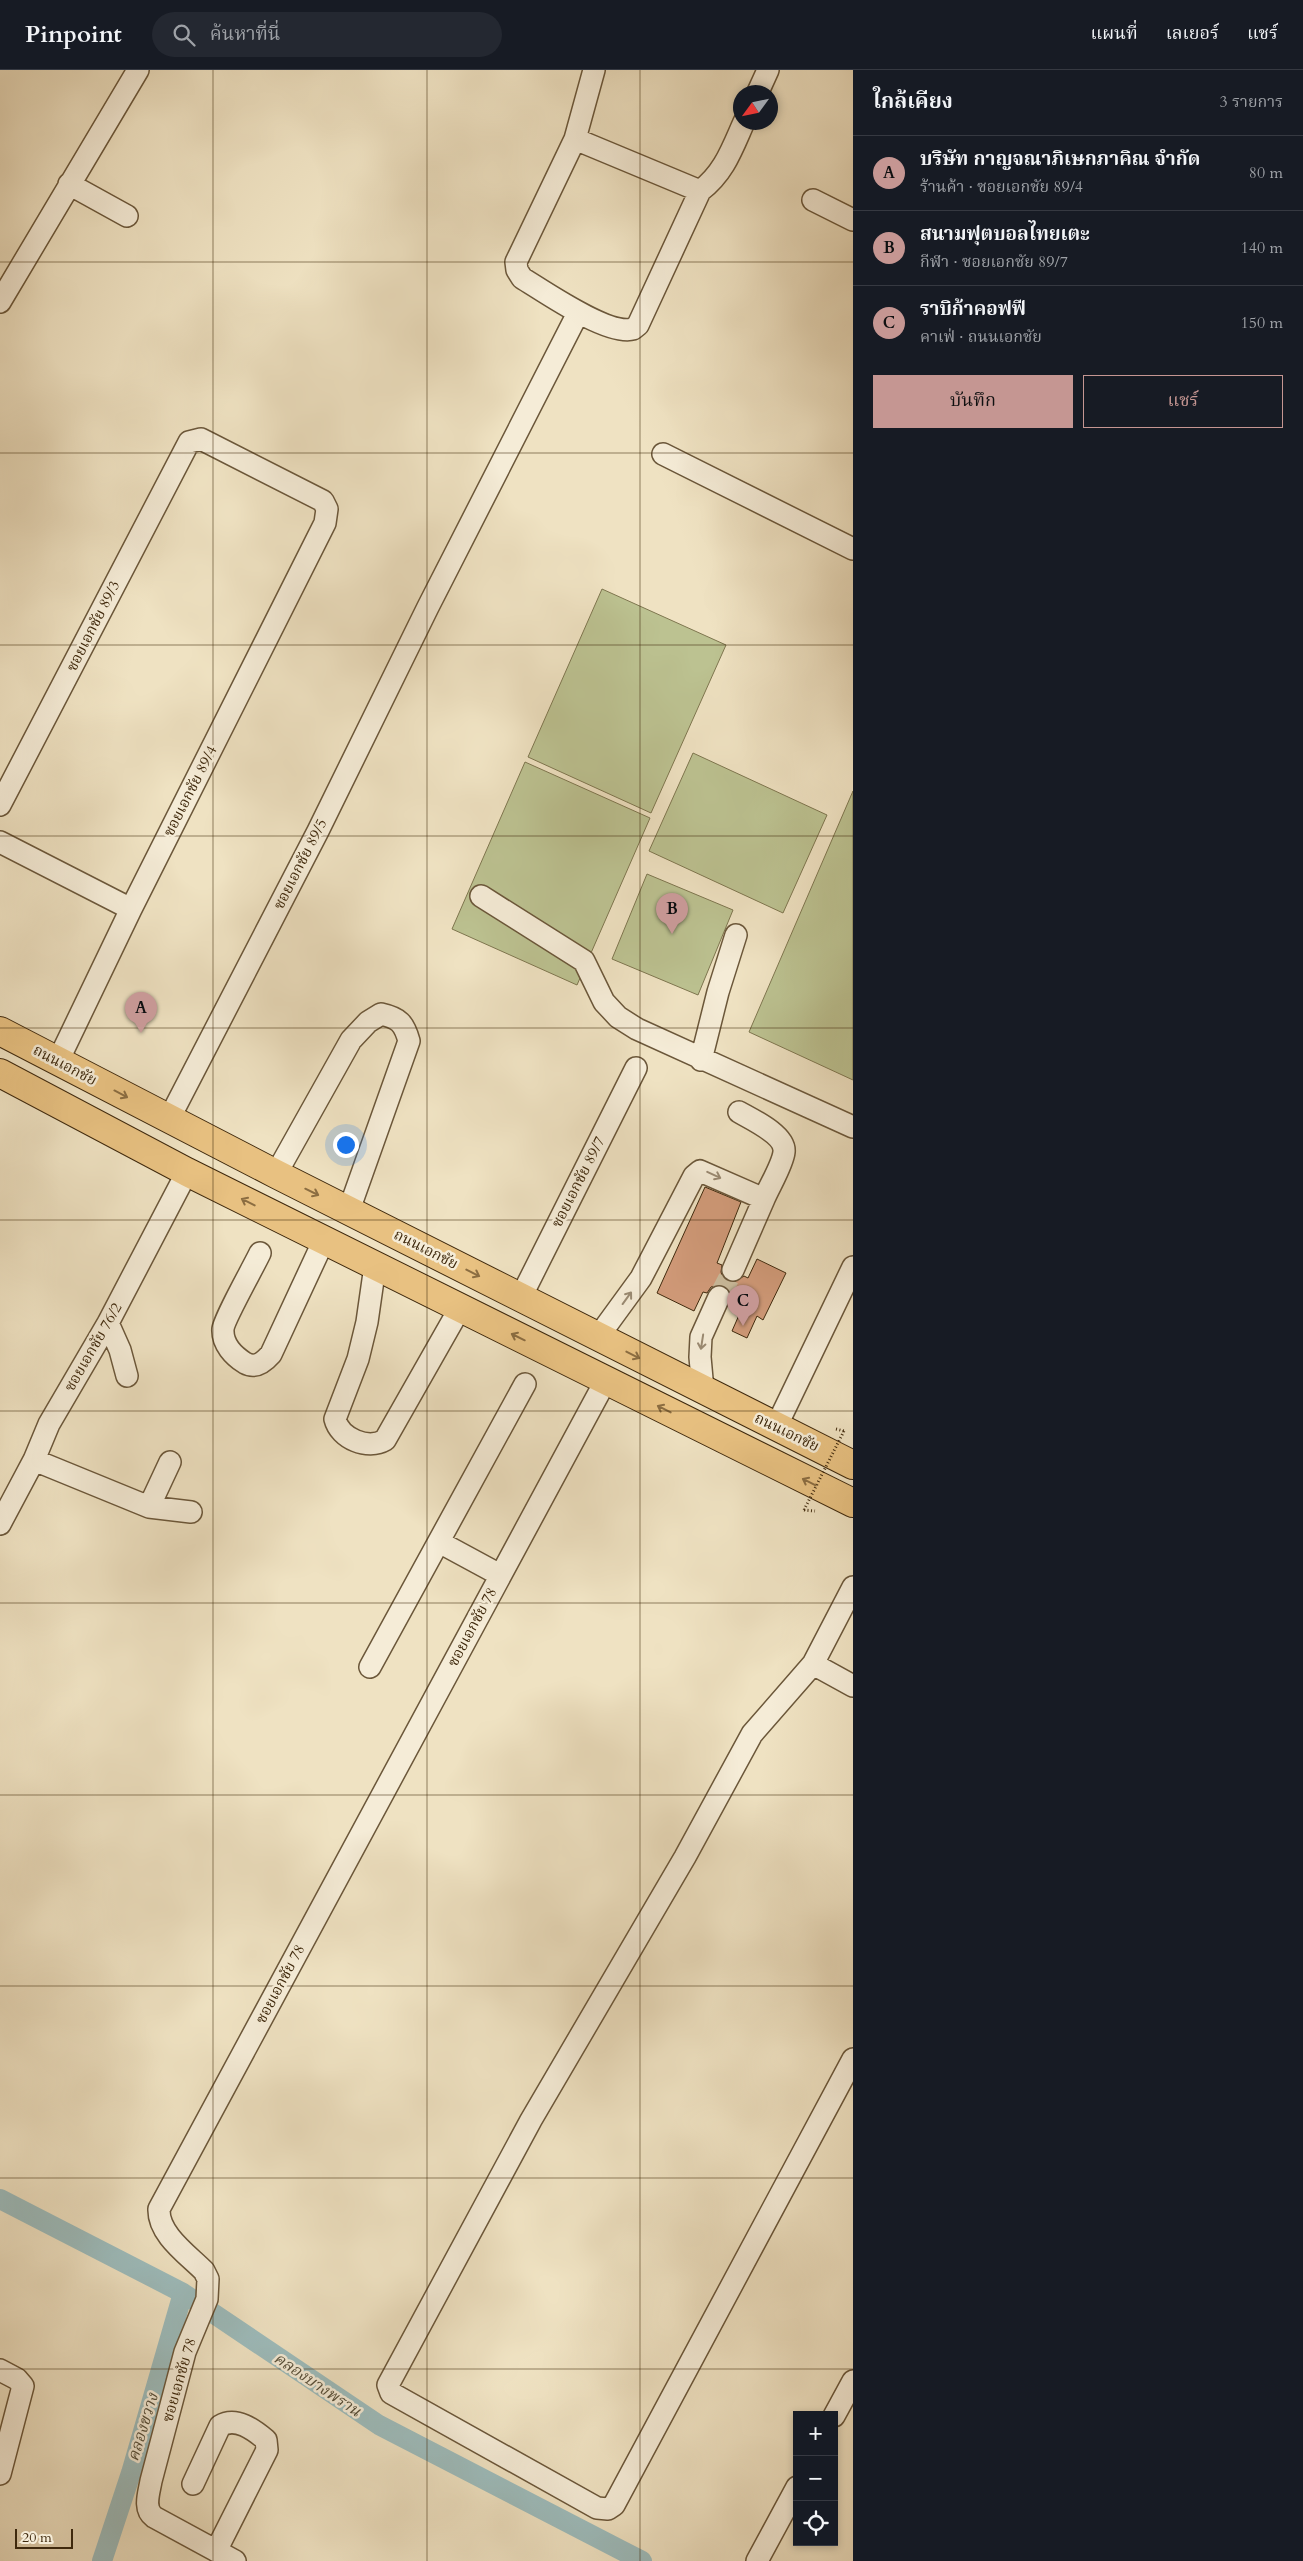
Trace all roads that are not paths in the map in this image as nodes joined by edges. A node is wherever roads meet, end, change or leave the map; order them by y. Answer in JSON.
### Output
{"nodes":[{"id":1,"x":138,"y":70,"type":"edge"},
{"id":2,"x":594,"y":70,"type":"edge"},
{"id":3,"x":768,"y":70,"type":"edge"},
{"id":4,"x":761,"y":85,"type":"edge"},
{"id":5,"x":740,"y":130,"type":"edge"},
{"id":6,"x":575,"y":139,"type":"junction"},
{"id":7,"x":70,"y":184,"type":"junction"},
{"id":8,"x":700,"y":191,"type":"junction"},
{"id":9,"x":813,"y":200,"type":"dead end"},
{"id":10,"x":127,"y":216,"type":"dead end"},
{"id":11,"x":853,"y":220,"type":"edge"},
{"id":12,"x":0,"y":302,"type":"edge"},
{"id":13,"x":578,"y":313,"type":"junction"},
{"id":14,"x":185,"y":446,"type":"joint"},
{"id":15,"x":663,"y":454,"type":"dead end"},
{"id":16,"x":853,"y":549,"type":"edge"},
{"id":17,"x":0,"y":806,"type":"edge"},
{"id":18,"x":0,"y":842,"type":"edge"},
{"id":19,"x":481,"y":896,"type":"dead end"},
{"id":20,"x":131,"y":909,"type":"junction"},
{"id":21,"x":736,"y":935,"type":"dead end"},
{"id":22,"x":0,"y":1031,"type":"edge"},
{"id":23,"x":701,"y":1060,"type":"junction"},
{"id":24,"x":58,"y":1061,"type":"junction"},
{"id":25,"x":636,"y":1068,"type":"dead end"},
{"id":26,"x":0,"y":1073,"type":"edge"},
{"id":27,"x":739,"y":1112,"type":"dead end"},
{"id":28,"x":168,"y":1119,"type":"junction"},
{"id":29,"x":853,"y":1127,"type":"edge"},
{"id":30,"x":187,"y":1172,"type":"junction"},
{"id":31,"x":276,"y":1174,"type":"junction"},
{"id":32,"x":764,"y":1199,"type":"junction"},
{"id":33,"x":349,"y":1210,"type":"junction"},
{"id":34,"x":324,"y":1240,"type":"junction"},
{"id":35,"x":260,"y":1253,"type":"dead end"},
{"id":36,"x":375,"y":1266,"type":"junction"},
{"id":37,"x":853,"y":1268,"type":"edge"},
{"id":38,"x":733,"y":1270,"type":"tunnel mouth"},
{"id":39,"x":520,"y":1296,"type":"junction"},
{"id":40,"x":719,"y":1298,"type":"tunnel mouth"},
{"id":41,"x":460,"y":1308,"type":"junction"},
{"id":42,"x":108,"y":1322,"type":"junction"},
{"id":43,"x":598,"y":1337,"type":"junction"},
{"id":44,"x":127,"y":1376,"type":"dead end"},
{"id":45,"x":606,"y":1380,"type":"junction"},
{"id":46,"x":525,"y":1384,"type":"dead end"},
{"id":47,"x":703,"y":1390,"type":"junction"},
{"id":48,"x":776,"y":1427,"type":"junction"},
{"id":49,"x":34,"y":1460,"type":"junction"},
{"id":50,"x":170,"y":1462,"type":"dead end"},
{"id":51,"x":853,"y":1465,"type":"edge"},
{"id":52,"x":853,"y":1503,"type":"edge"},
{"id":53,"x":149,"y":1507,"type":"junction"},
{"id":54,"x":191,"y":1512,"type":"dead end"},
{"id":55,"x":0,"y":1524,"type":"edge"},
{"id":56,"x":439,"y":1542,"type":"junction"},
{"id":57,"x":500,"y":1575,"type":"junction"},
{"id":58,"x":853,"y":1588,"type":"edge"},
{"id":59,"x":814,"y":1664,"type":"junction"},
{"id":60,"x":370,"y":1668,"type":"dead end"},
{"id":61,"x":853,"y":1686,"type":"edge"},
{"id":62,"x":853,"y":2060,"type":"edge"},
{"id":63,"x":0,"y":2370,"type":"edge"},
{"id":64,"x":853,"y":2381,"type":"edge"},
{"id":65,"x":837,"y":2411,"type":"edge"},
{"id":66,"x":0,"y":2474,"type":"edge"},
{"id":67,"x":193,"y":2484,"type":"dead end"},
{"id":68,"x":793,"y":2494,"type":"edge"},
{"id":69,"x":216,"y":2551,"type":"junction"},
{"id":70,"x":235,"y":2561,"type":"edge"},
{"id":71,"x":757,"y":2561,"type":"edge"}],
"edges":[{"from":1,"to":7,"type":"street"},
{"from":2,"to":6,"type":"street"},
{"from":3,"to":4,"type":"street"},
{"from":5,"to":8,"type":"street"},
{"from":6,"to":8,"type":"street"},
{"from":6,"to":13,"type":"street"},
{"from":7,"to":10,"type":"street"},
{"from":7,"to":12,"type":"street"},
{"from":8,"to":13,"type":"street"},
{"from":9,"to":11,"type":"street"},
{"from":13,"to":28,"type":"street","name":"ซอยเอกชัย 89/5"},
{"from":14,"to":17,"type":"street","name":"ซอยเอกชัย 89/3"},
{"from":14,"to":20,"type":"street","name":"ซอยเอกชัย 89/4"},
{"from":15,"to":16,"type":"street"},
{"from":18,"to":20,"type":"street"},
{"from":19,"to":23,"type":"street"},
{"from":20,"to":24,"type":"street","name":"ซอยเอกชัย 89/4"},
{"from":21,"to":23,"type":"street"},
{"from":22,"to":24,"type":"main road","name":"ถนนเอกชัย"},
{"from":23,"to":29,"type":"street"},
{"from":24,"to":28,"type":"main road","name":"ถนนเอกชัย","one_way":true},
{"from":25,"to":39,"type":"street","name":"ซอยเอกชัย 89/7"},
{"from":26,"to":30,"type":"main road"},
{"from":27,"to":32,"type":"street"},
{"from":28,"to":31,"type":"main road","name":"ถนนเอกชัย"},
{"from":34,"to":30,"type":"main road","one_way":true},
{"from":30,"to":42,"type":"street","name":"ซอยเอกชัย 76/2"},
{"from":31,"to":33,"type":"main road","name":"ถนนเอกชัย","one_way":true},
{"from":31,"to":33,"type":"street"},
{"from":32,"to":38,"type":"street"},
{"from":43,"to":32,"type":"street","one_way":true},
{"from":33,"to":39,"type":"main road","name":"ถนนเอกชัย","one_way":true},
{"from":34,"to":35,"type":"street"},
{"from":34,"to":36,"type":"main road"},
{"from":36,"to":41,"type":"main road"},
{"from":36,"to":41,"type":"street"},
{"from":37,"to":48,"type":"street"},
{"from":39,"to":43,"type":"main road","name":"ถนนเอกชัย"},
{"from":40,"to":47,"type":"street","one_way":true},
{"from":45,"to":41,"type":"main road","one_way":true},
{"from":42,"to":44,"type":"street"},
{"from":42,"to":49,"type":"street","name":"ซอยเอกชัย 76/2"},
{"from":43,"to":47,"type":"main road","name":"ถนนเอกชัย","one_way":true},
{"from":52,"to":45,"type":"main road","one_way":true},
{"from":45,"to":57,"type":"street","name":"ซอยเอกชัย 78"},
{"from":46,"to":56,"type":"street"},
{"from":47,"to":48,"type":"main road","name":"ถนนเอกชัย"},
{"from":48,"to":51,"type":"main road","name":"ถนนเอกชัย"},
{"from":49,"to":53,"type":"street"},
{"from":49,"to":55,"type":"street","name":"ซอยเอกชัย 76/2"},
{"from":50,"to":53,"type":"street"},
{"from":53,"to":54,"type":"street"},
{"from":56,"to":57,"type":"street"},
{"from":56,"to":60,"type":"street"},
{"from":57,"to":69,"type":"street","name":"ซอยเอกชัย 78"},
{"from":58,"to":59,"type":"street"},
{"from":59,"to":61,"type":"street"},
{"from":59,"to":62,"type":"street"},
{"from":63,"to":66,"type":"street"},
{"from":64,"to":65,"type":"street"},
{"from":67,"to":69,"type":"street"},
{"from":68,"to":71,"type":"street"},
{"from":69,"to":70,"type":"street","name":"ซอยเอกชัย 78"}]}
